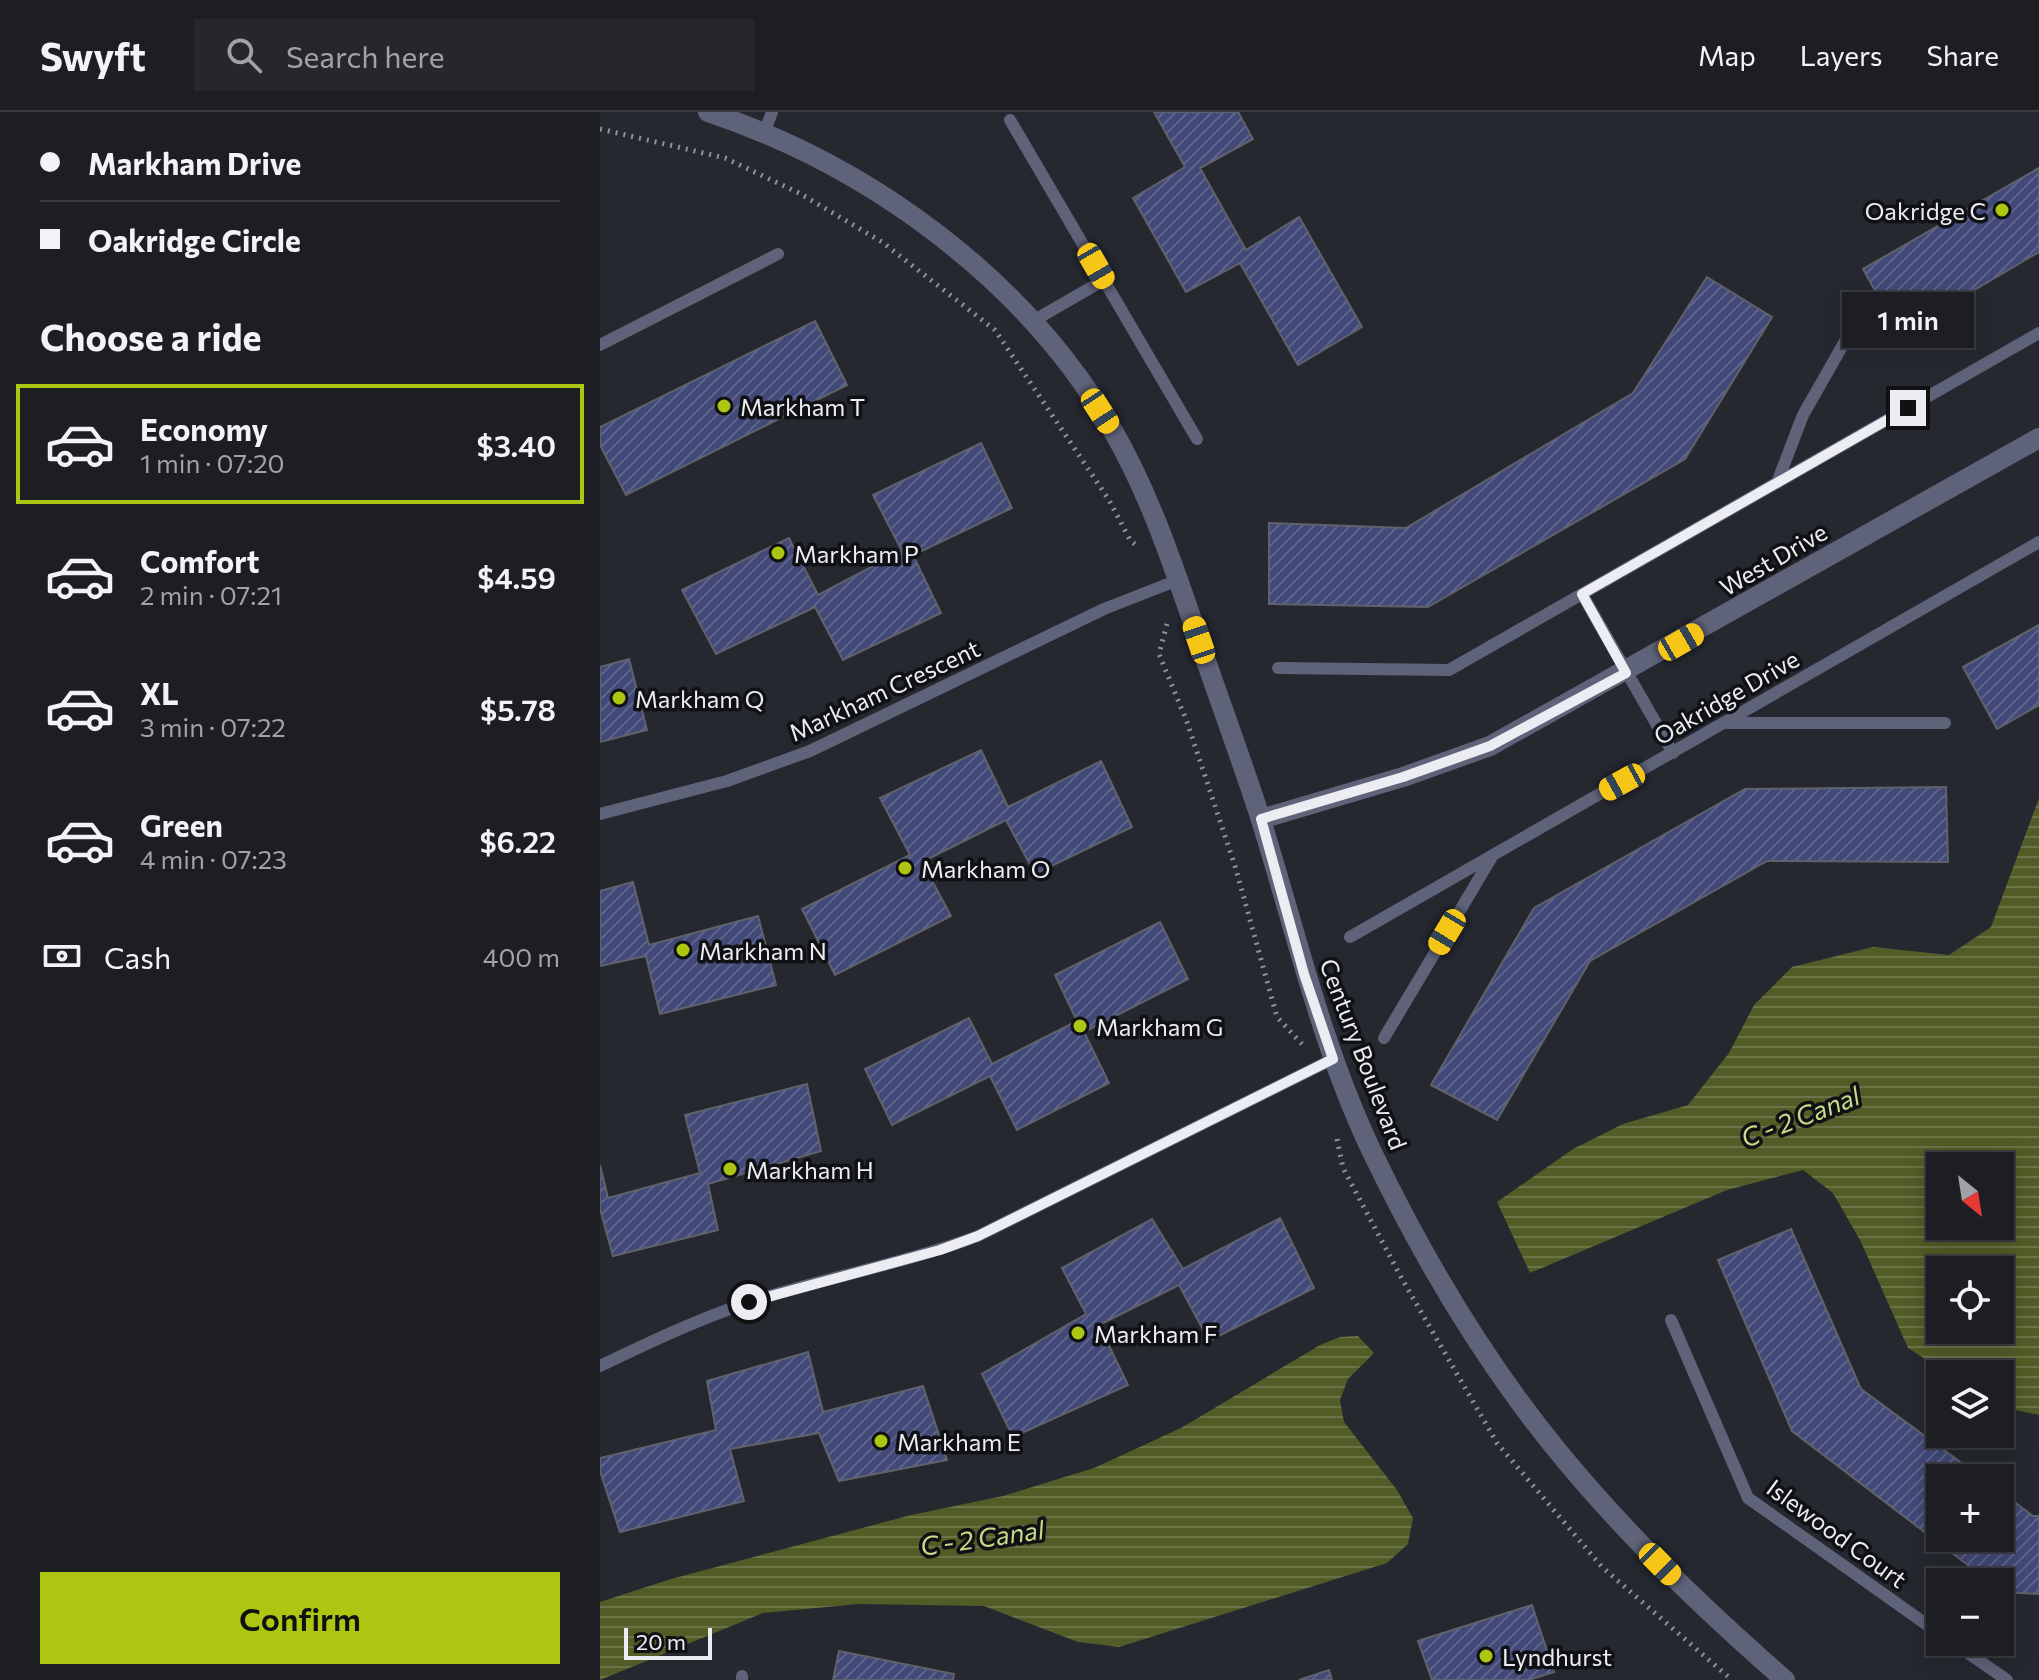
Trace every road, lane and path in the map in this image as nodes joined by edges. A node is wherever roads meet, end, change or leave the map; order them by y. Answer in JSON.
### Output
{"nodes":[{"id":1,"x":708,"y":112,"type":"edge"},
{"id":2,"x":1010,"y":120,"type":"dead end"},
{"id":3,"x":768,"y":121,"type":"edge"},
{"id":4,"x":600,"y":129,"type":"edge"},
{"id":5,"x":778,"y":254,"type":"dead end"},
{"id":6,"x":1104,"y":280,"type":"junction"},
{"id":7,"x":1033,"y":321,"type":"junction"},
{"id":8,"x":1852,"y":329,"type":"dead end"},
{"id":9,"x":2039,"y":333,"type":"edge"},
{"id":10,"x":600,"y":345,"type":"edge"},
{"id":11,"x":2039,"y":438,"type":"edge"},
{"id":12,"x":1197,"y":439,"type":"dead end"},
{"id":13,"x":1777,"y":483,"type":"junction"},
{"id":14,"x":2039,"y":542,"type":"edge"},
{"id":15,"x":1147,"y":554,"type":"dead end"},
{"id":16,"x":1178,"y":580,"type":"junction"},
{"id":17,"x":1582,"y":594,"type":"junction"},
{"id":18,"x":1168,"y":622,"type":"dead end"},
{"id":19,"x":1278,"y":668,"type":"dead end"},
{"id":20,"x":1626,"y":673,"type":"junction"},
{"id":21,"x":1725,"y":723,"type":"junction"},
{"id":22,"x":1945,"y":723,"type":"dead end"},
{"id":23,"x":1673,"y":753,"type":"junction"},
{"id":24,"x":600,"y":814,"type":"edge"},
{"id":25,"x":1261,"y":819,"type":"junction"},
{"id":26,"x":1494,"y":853,"type":"junction"},
{"id":27,"x":1350,"y":937,"type":"dead end"},
{"id":28,"x":1384,"y":1038,"type":"dead end"},
{"id":29,"x":1307,"y":1049,"type":"dead end"},
{"id":30,"x":1333,"y":1059,"type":"junction"},
{"id":31,"x":1671,"y":1320,"type":"dead end"},
{"id":32,"x":600,"y":1366,"type":"edge"},
{"id":33,"x":1926,"y":1624,"type":"edge"},
{"id":34,"x":1972,"y":1656,"type":"edge"},
{"id":35,"x":1785,"y":1680,"type":"edge"},
{"id":36,"x":2007,"y":1680,"type":"edge"}],
"edges":[{"from":1,"to":3,"type":"street","name":"Century Boulevard"},
{"from":2,"to":6,"type":"lane"},
{"from":3,"to":7,"type":"street","name":"Century Boulevard"},
{"from":4,"to":15,"type":"path"},
{"from":5,"to":10,"type":"lane"},
{"from":6,"to":7,"type":"lane"},
{"from":6,"to":12,"type":"lane"},
{"from":7,"to":16,"type":"street","name":"Century Boulevard"},
{"from":8,"to":13,"type":"lane"},
{"from":9,"to":13,"type":"lane"},
{"from":11,"to":20,"type":"street","name":"West Drive"},
{"from":13,"to":17,"type":"lane"},
{"from":14,"to":21,"type":"lane","name":"Oakridge Drive"},
{"from":16,"to":24,"type":"lane","name":"Markham Crescent"},
{"from":16,"to":25,"type":"street","name":"Century Boulevard"},
{"from":17,"to":19,"type":"lane"},
{"from":17,"to":20,"type":"lane"},
{"from":18,"to":29,"type":"path"},
{"from":20,"to":23,"type":"lane"},
{"from":20,"to":25,"type":"street","name":"West Drive"},
{"from":21,"to":22,"type":"lane"},
{"from":21,"to":23,"type":"lane","name":"Oakridge Drive"},
{"from":23,"to":26,"type":"lane","name":"Oakridge Drive"},
{"from":25,"to":30,"type":"street","name":"Century Boulevard"},
{"from":26,"to":27,"type":"lane","name":"Oakridge Drive"},
{"from":26,"to":28,"type":"lane"},
{"from":30,"to":32,"type":"lane"},
{"from":30,"to":35,"type":"street","name":"Century Boulevard"},
{"from":31,"to":33,"type":"lane","name":"Islewood Court"},
{"from":34,"to":36,"type":"lane"}]}
